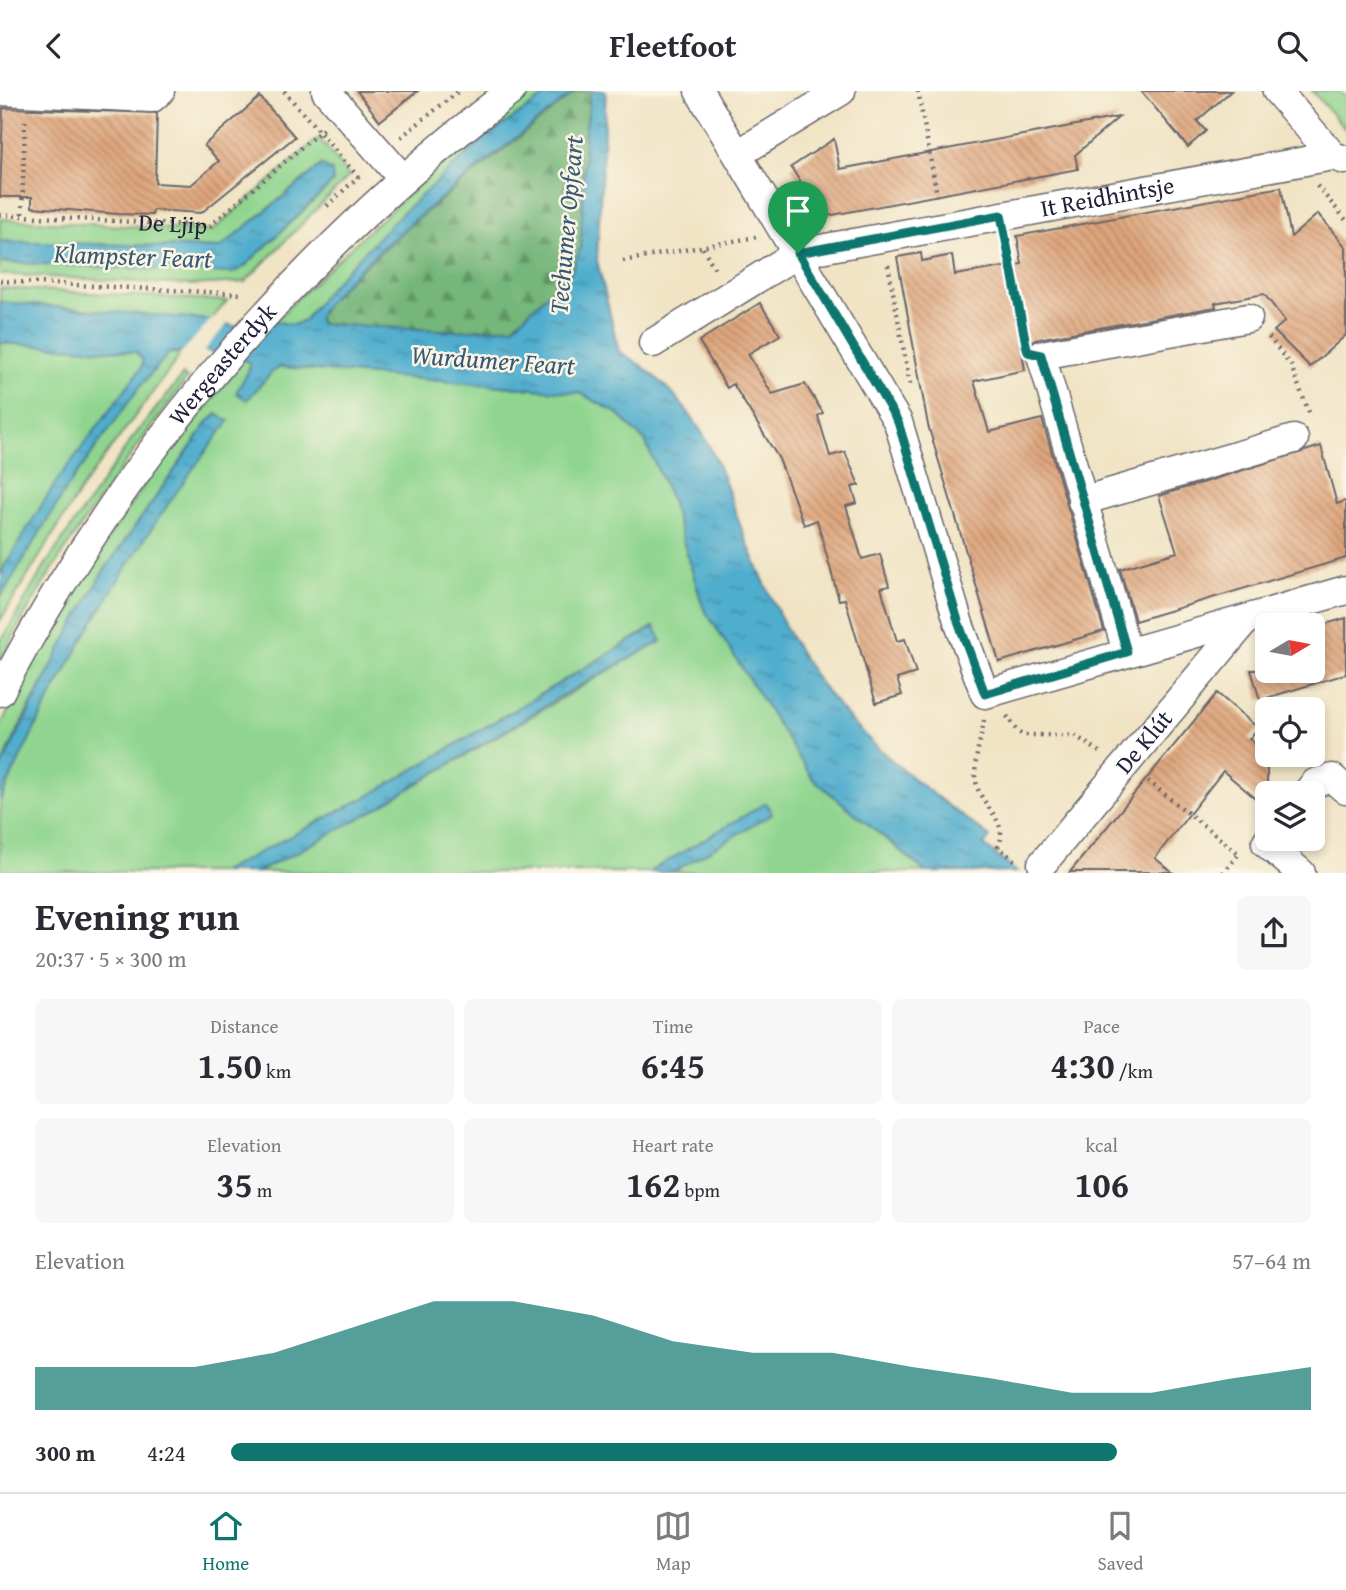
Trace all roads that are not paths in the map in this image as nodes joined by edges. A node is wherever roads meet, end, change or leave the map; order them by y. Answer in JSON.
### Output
{"nodes":[{"id":1,"x":160,"y":91,"type":"edge"},
{"id":2,"x":511,"y":91,"type":"edge"},
{"id":3,"x":699,"y":91,"type":"edge"},
{"id":4,"x":841,"y":91,"type":"edge"},
{"id":5,"x":1278,"y":91,"type":"edge"},
{"id":6,"x":13,"y":92,"type":"edge"},
{"id":7,"x":105,"y":93,"type":"edge"},
{"id":8,"x":335,"y":101,"type":"edge"},
{"id":9,"x":738,"y":154,"type":"junction"},
{"id":10,"x":1339,"y":158,"type":"edge"},
{"id":11,"x":403,"y":179,"type":"junction"},
{"id":12,"x":791,"y":242,"type":"junction"},
{"id":13,"x":1248,"y":318,"type":"road end"},
{"id":14,"x":653,"y":342,"type":"dead end"},
{"id":15,"x":1294,"y":439,"type":"road end"},
{"id":16,"x":1082,"y":501,"type":"junction"},
{"id":17,"x":1346,"y":590,"type":"edge"},
{"id":18,"x":1246,"y":620,"type":"junction"},
{"id":19,"x":1127,"y":652,"type":"junction"},
{"id":20,"x":0,"y":692,"type":"edge"},
{"id":21,"x":1278,"y":851,"type":"edge"},
{"id":22,"x":1030,"y":864,"type":"road end"},
{"id":23,"x":1301,"y":873,"type":"edge"}],
"edges":[{"from":1,"to":7,"type":"street"},
{"from":2,"to":11,"type":"street","name":"Wergeasterdyk"},
{"from":3,"to":9,"type":"street"},
{"from":4,"to":9,"type":"street"},
{"from":5,"to":10,"type":"street"},
{"from":6,"to":7,"type":"street"},
{"from":8,"to":11,"type":"street"},
{"from":9,"to":12,"type":"street"},
{"from":10,"to":12,"type":"street","name":"It Reidhintsje"},
{"from":11,"to":20,"type":"street","name":"Wergeasterdyk"},
{"from":12,"to":14,"type":"street"},
{"from":12,"to":19,"type":"street"},
{"from":13,"to":16,"type":"street"},
{"from":15,"to":16,"type":"street"},
{"from":16,"to":19,"type":"street"},
{"from":17,"to":18,"type":"street"},
{"from":18,"to":19,"type":"street"},
{"from":18,"to":22,"type":"street","name":"De Klút"},
{"from":21,"to":23,"type":"street"}]}
